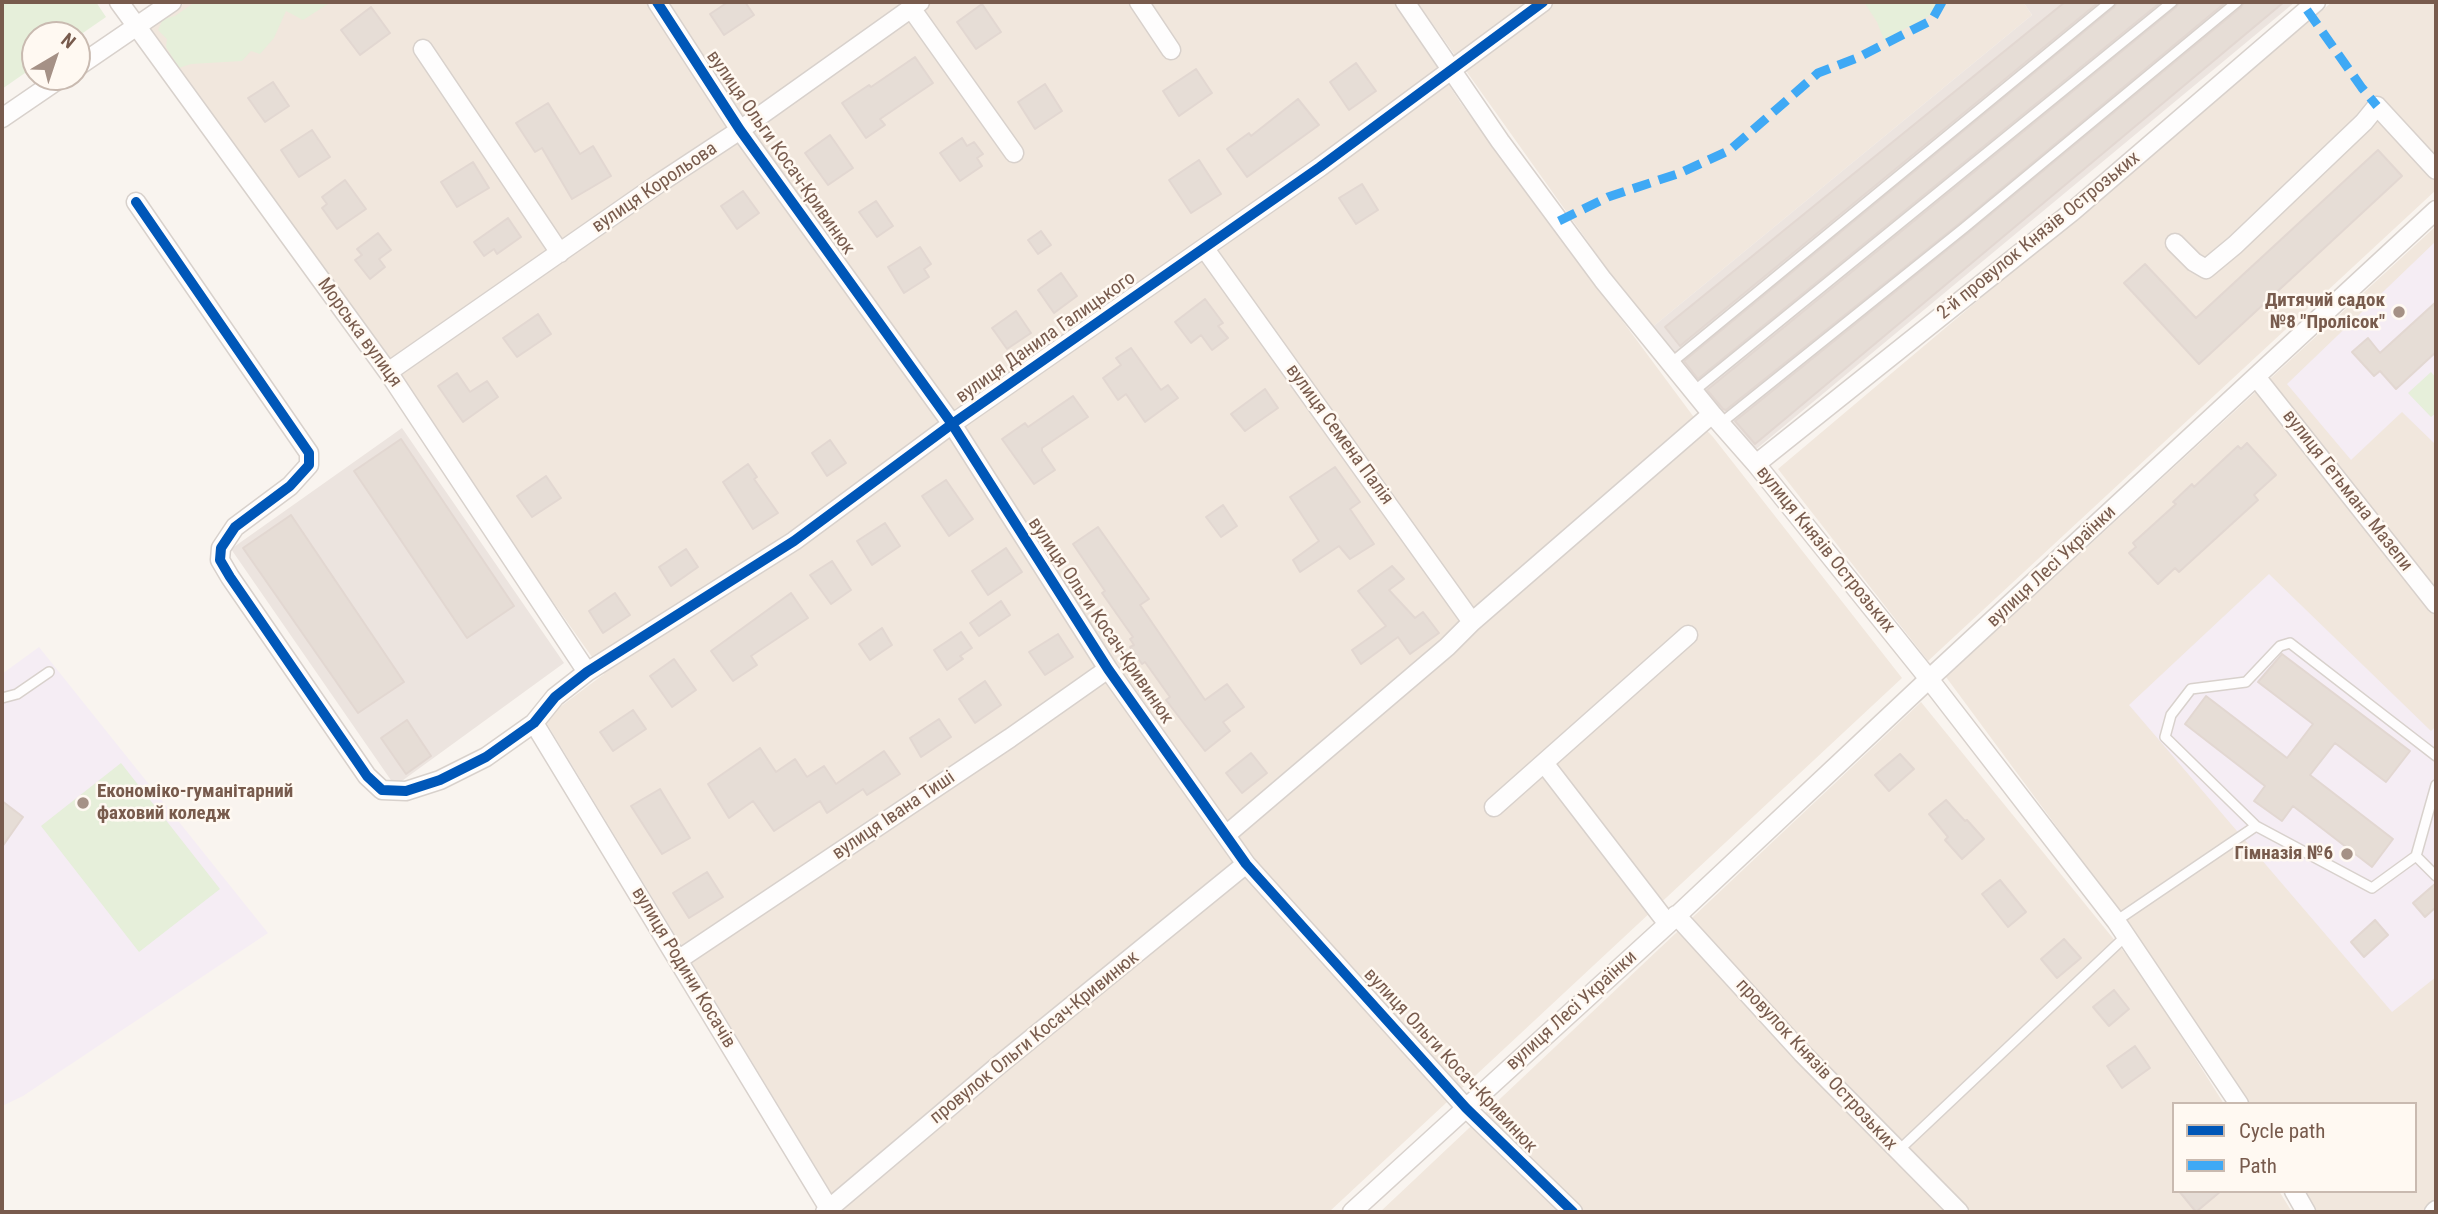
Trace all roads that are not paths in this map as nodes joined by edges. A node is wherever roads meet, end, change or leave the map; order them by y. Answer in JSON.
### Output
{"nodes":[{"id":1,"x":119,"y":2,"type":"edge"},
{"id":2,"x":172,"y":2,"type":"edge"},
{"id":3,"x":657,"y":2,"type":"edge"},
{"id":4,"x":1139,"y":2,"type":"edge"},
{"id":5,"x":1405,"y":2,"type":"edge"},
{"id":6,"x":1543,"y":2,"type":"edge"},
{"id":7,"x":2110,"y":2,"type":"edge"},
{"id":8,"x":2172,"y":2,"type":"edge"},
{"id":9,"x":2237,"y":2,"type":"edge"},
{"id":10,"x":2316,"y":2,"type":"edge"},
{"id":11,"x":915,"y":4,"type":"edge"},
{"id":12,"x":136,"y":27,"type":"junction"},
{"id":13,"x":423,"y":49,"type":"dead end"},
{"id":14,"x":1171,"y":50,"type":"dead end"},
{"id":15,"x":91,"y":58,"type":"edge"},
{"id":16,"x":1450,"y":69,"type":"junction"},
{"id":17,"x":42,"y":91,"type":"edge"},
{"id":18,"x":2,"y":118,"type":"edge"},
{"id":19,"x":740,"y":130,"type":"junction"},
{"id":20,"x":1013,"y":153,"type":"dead end"},
{"id":21,"x":2436,"y":170,"type":"edge"},
{"id":22,"x":136,"y":202,"type":"dead end"},
{"id":23,"x":2436,"y":211,"type":"edge"},
{"id":24,"x":2175,"y":243,"type":"dead end"},
{"id":25,"x":1205,"y":249,"type":"junction"},
{"id":26,"x":560,"y":253,"type":"junction"},
{"id":27,"x":1671,"y":363,"type":"junction"},
{"id":28,"x":388,"y":372,"type":"junction"},
{"id":29,"x":2258,"y":378,"type":"junction"},
{"id":30,"x":1693,"y":391,"type":"junction"},
{"id":31,"x":1716,"y":419,"type":"junction"},
{"id":32,"x":952,"y":424,"type":"junction"},
{"id":33,"x":1756,"y":464,"type":"junction"},
{"id":34,"x":2436,"y":604,"type":"edge"},
{"id":35,"x":1472,"y":622,"type":"junction"},
{"id":36,"x":1688,"y":635,"type":"dead end"},
{"id":37,"x":1108,"y":669,"type":"junction"},
{"id":38,"x":48,"y":672,"type":"dead end"},
{"id":39,"x":587,"y":673,"type":"junction"},
{"id":40,"x":1928,"y":679,"type":"junction"},
{"id":41,"x":2,"y":698,"type":"edge"},
{"id":42,"x":534,"y":723,"type":"junction"},
{"id":43,"x":2436,"y":756,"type":"edge"},
{"id":44,"x":1544,"y":763,"type":"junction"},
{"id":45,"x":2436,"y":785,"type":"edge"},
{"id":46,"x":1494,"y":807,"type":"dead end"},
{"id":47,"x":2256,"y":826,"type":"junction"},
{"id":48,"x":1226,"y":835,"type":"junction"},
{"id":49,"x":2416,"y":856,"type":"junction"},
{"id":50,"x":1246,"y":864,"type":"junction"},
{"id":51,"x":2436,"y":876,"type":"edge"},
{"id":52,"x":1672,"y":919,"type":"junction"},
{"id":53,"x":2121,"y":928,"type":"junction"},
{"id":54,"x":678,"y":960,"type":"junction"},
{"id":55,"x":2238,"y":1102,"type":"edge"},
{"id":56,"x":1466,"y":1108,"type":"junction"},
{"id":57,"x":1898,"y":1151,"type":"junction"},
{"id":58,"x":2295,"y":1193,"type":"edge"},
{"id":59,"x":828,"y":1211,"type":"edge"},
{"id":60,"x":1352,"y":1212,"type":"edge"},
{"id":61,"x":1573,"y":1212,"type":"edge"},
{"id":62,"x":1959,"y":1212,"type":"edge"},
{"id":63,"x":2306,"y":1212,"type":"edge"}],
"edges":[{"from":1,"to":12,"type":"street","name":"Морська вулиця"},
{"from":2,"to":12,"type":"street"},
{"from":3,"to":19,"type":"street","name":"вулиця Ольги Косач-Кривинюк"},
{"from":4,"to":14,"type":"street"},
{"from":5,"to":16,"type":"street","name":"вулиця Князів Острозьких"},
{"from":6,"to":16,"type":"street","name":"вулиця Данила Галицького"},
{"from":7,"to":27,"type":"lane"},
{"from":8,"to":30,"type":"lane"},
{"from":9,"to":31,"type":"lane"},
{"from":10,"to":33,"type":"street","name":"2-й провулок Князів Острозьких"},
{"from":11,"to":19,"type":"street","name":"вулиця Корольова"},
{"from":11,"to":20,"type":"street"},
{"from":12,"to":15,"type":"street"},
{"from":12,"to":28,"type":"street","name":"Морська вулиця"},
{"from":13,"to":26,"type":"street"},
{"from":16,"to":25,"type":"street","name":"вулиця Данила Галицького"},
{"from":16,"to":27,"type":"street","name":"вулиця Князів Острозьких"},
{"from":17,"to":18,"type":"street"},
{"from":19,"to":26,"type":"street","name":"вулиця Корольова"},
{"from":19,"to":32,"type":"street","name":"вулиця Ольги Косач-Кривинюк"},
{"from":21,"to":24,"type":"street"},
{"from":22,"to":42,"type":"street","name":"вулиця Данила Галицького"},
{"from":23,"to":29,"type":"street","name":"вулиця Лесі Українки"},
{"from":25,"to":32,"type":"street","name":"вулиця Данила Галицького"},
{"from":25,"to":35,"type":"street","name":"вулиця Семена Палія"},
{"from":26,"to":28,"type":"street","name":"вулиця Корольова"},
{"from":27,"to":30,"type":"street","name":"вулиця Князів Острозьких"},
{"from":28,"to":39,"type":"street","name":"Морська вулиця"},
{"from":29,"to":34,"type":"street","name":"вулиця Гетьмана Мазепи"},
{"from":29,"to":40,"type":"street","name":"вулиця Лесі Українки"},
{"from":30,"to":31,"type":"street","name":"вулиця Князів Острозьких"},
{"from":31,"to":33,"type":"street","name":"вулиця Князів Острозьких"},
{"from":31,"to":35,"type":"street"},
{"from":32,"to":37,"type":"street","name":"вулиця Ольги Косач-Кривинюк"},
{"from":32,"to":39,"type":"street","name":"вулиця Данила Галицького"},
{"from":33,"to":40,"type":"street","name":"вулиця Князів Острозьких"},
{"from":35,"to":48,"type":"street"},
{"from":36,"to":44,"type":"street"},
{"from":37,"to":48,"type":"street","name":"вулиця Ольги Косач-Кривинюк"},
{"from":37,"to":54,"type":"street","name":"вулиця Івана Тиші"},
{"from":38,"to":41,"type":"lane"},
{"from":39,"to":42,"type":"street","name":"вулиця Данила Галицького"},
{"from":40,"to":52,"type":"street","name":"вулиця Лесі Українки"},
{"from":40,"to":53,"type":"street","name":"вулиця Князів Острозьких"},
{"from":42,"to":54,"type":"street","name":"вулиця Родини Косачів"},
{"from":43,"to":47,"type":"lane"},
{"from":44,"to":46,"type":"street"},
{"from":44,"to":52,"type":"street"},
{"from":45,"to":49,"type":"lane"},
{"from":47,"to":49,"type":"lane"},
{"from":47,"to":53,"type":"lane"},
{"from":48,"to":50,"type":"street","name":"вулиця Ольги Косач-Кривинюк"},
{"from":49,"to":51,"type":"lane"},
{"from":50,"to":56,"type":"street","name":"вулиця Ольги Косач-Кривинюк"},
{"from":50,"to":59,"type":"street","name":"провулок Ольги Косач-Кривинюк"},
{"from":52,"to":56,"type":"street","name":"вулиця Лесі Українки"},
{"from":52,"to":57,"type":"street","name":"провулок Князів Острозьких"},
{"from":53,"to":55,"type":"street","name":"вулиця Князів Острозьких"},
{"from":53,"to":57,"type":"lane"},
{"from":54,"to":59,"type":"street","name":"вулиця Родини Косачів"},
{"from":56,"to":60,"type":"street","name":"вулиця Лесі Українки"},
{"from":56,"to":61,"type":"street","name":"вулиця Ольги Косач-Кривинюк"},
{"from":57,"to":62,"type":"street","name":"провулок Князів Острозьких"},
{"from":58,"to":63,"type":"street"}]}
